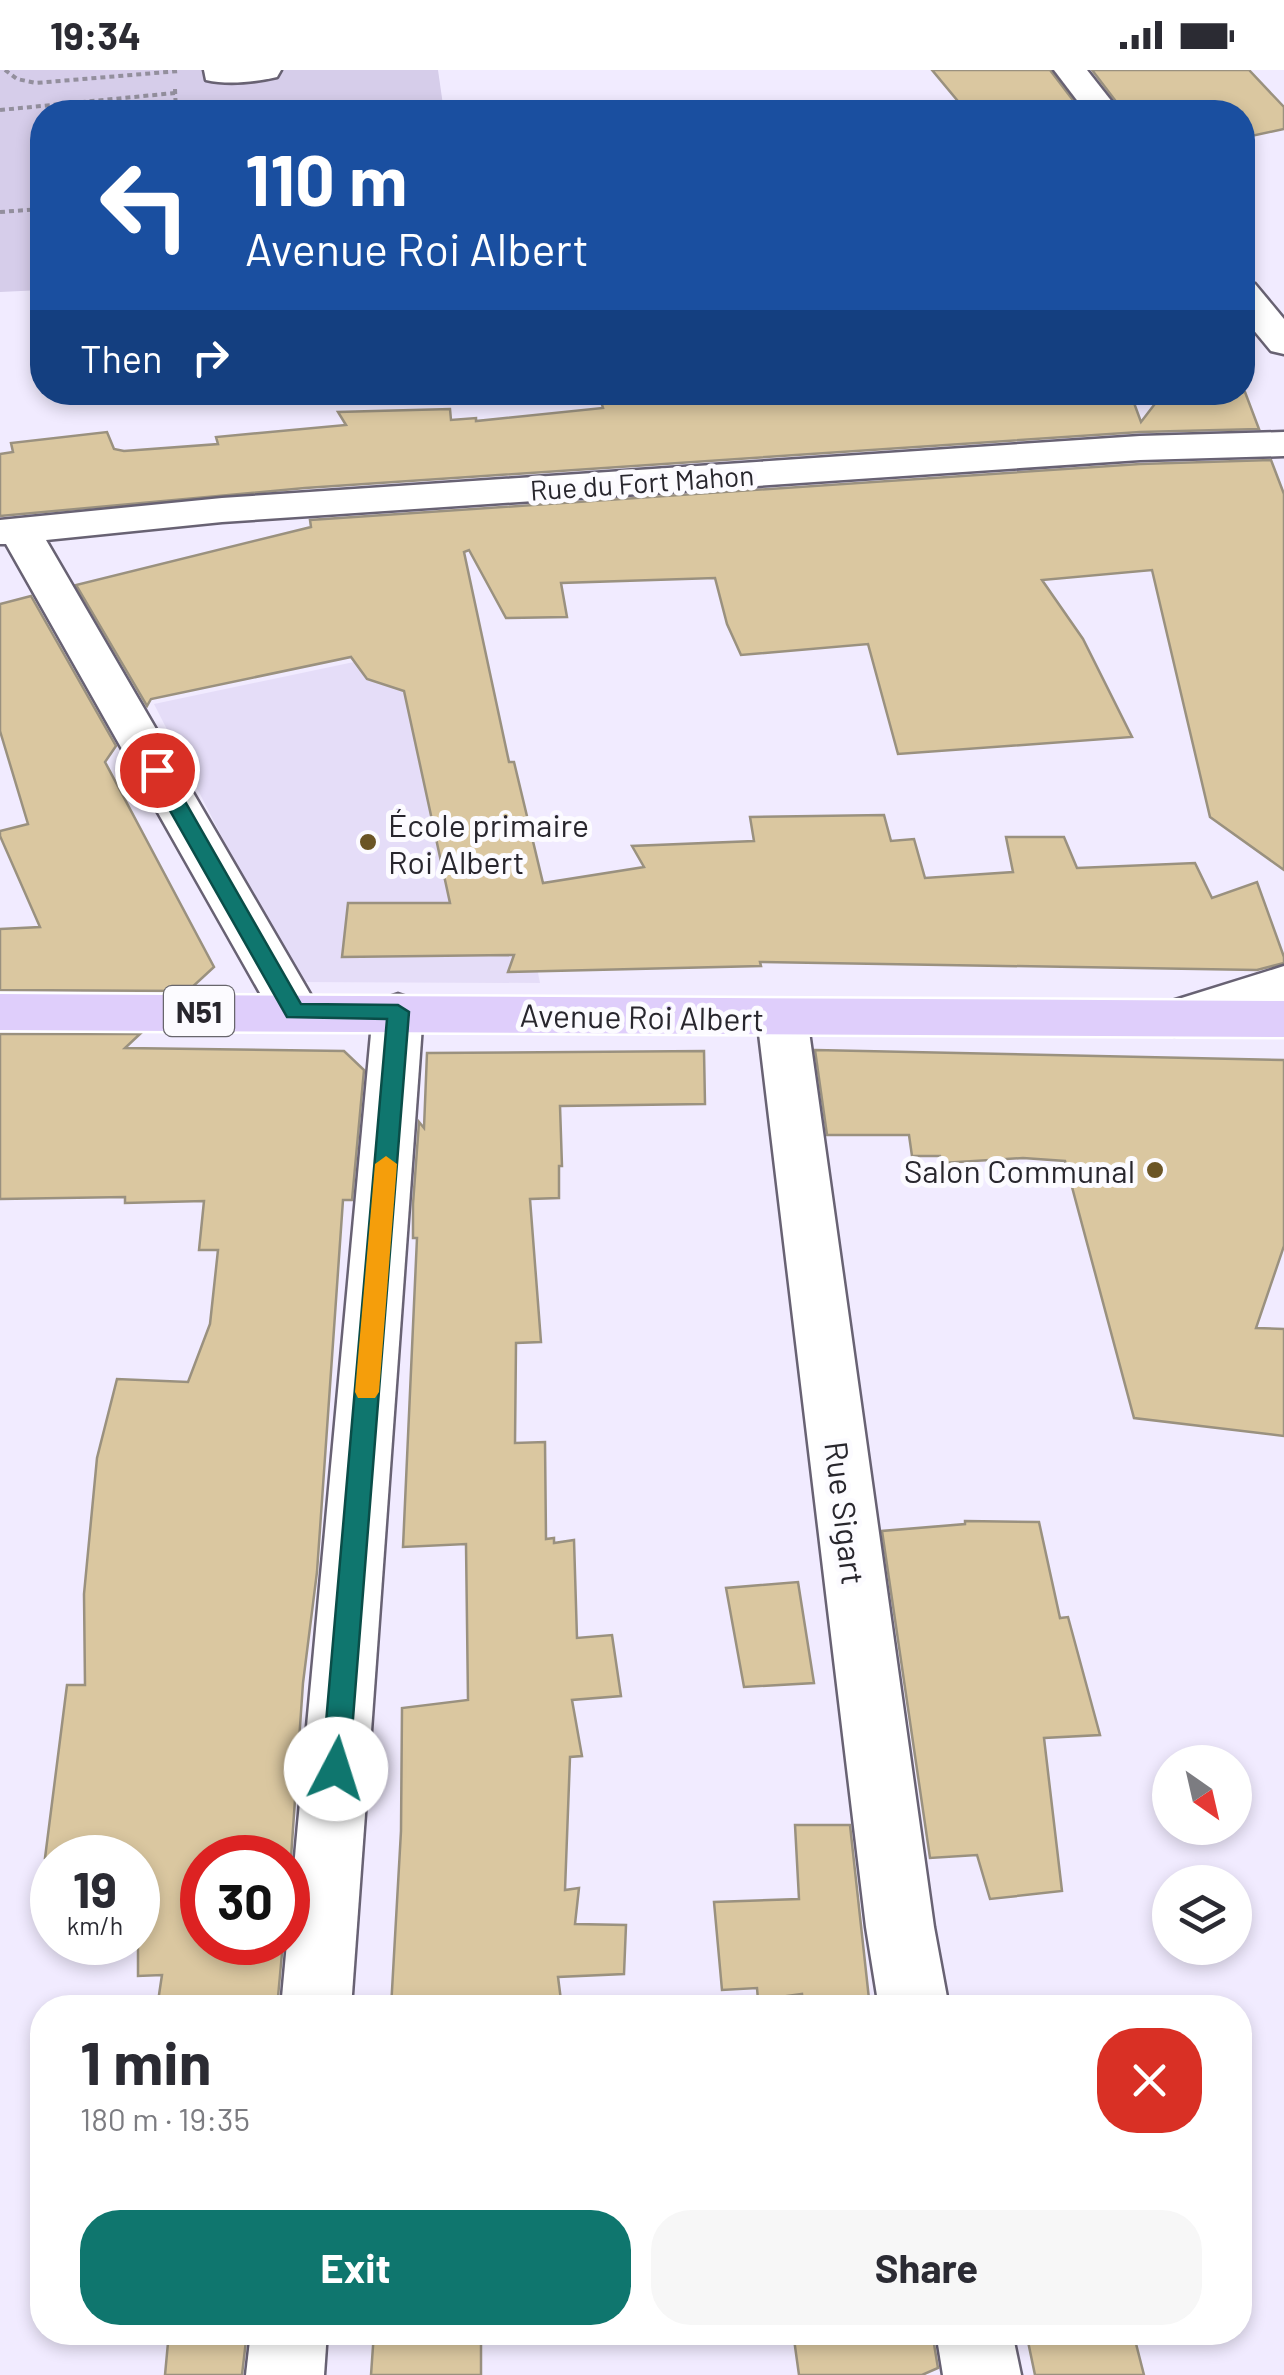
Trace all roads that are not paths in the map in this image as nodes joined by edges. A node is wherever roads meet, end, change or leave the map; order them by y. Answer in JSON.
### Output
{"nodes":[{"id":1,"x":265,"y":70,"type":"edge"},
{"id":2,"x":1070,"y":70,"type":"edge"},
{"id":3,"x":218,"y":74,"type":"road end"},
{"id":4,"x":1094,"y":100,"type":"edge"},
{"id":5,"x":1255,"y":305,"type":"edge"},
{"id":6,"x":1278,"y":328,"type":"edge"},
{"id":7,"x":1284,"y":444,"type":"edge"},
{"id":8,"x":10,"y":531,"type":"edge"},
{"id":9,"x":1284,"y":983,"type":"edge"},
{"id":10,"x":0,"y":1012,"type":"edge"},
{"id":11,"x":294,"y":1012,"type":"junction"},
{"id":12,"x":398,"y":1012,"type":"junction"},
{"id":13,"x":782,"y":1018,"type":"junction"},
{"id":14,"x":1174,"y":1018,"type":"junction"},
{"id":15,"x":1284,"y":1019,"type":"edge"},
{"id":16,"x":317,"y":1995,"type":"edge"},
{"id":17,"x":912,"y":1995,"type":"edge"},
{"id":18,"x":288,"y":2345,"type":"edge"},
{"id":19,"x":976,"y":2345,"type":"edge"},
{"id":20,"x":285,"y":2375,"type":"edge"},
{"id":21,"x":982,"y":2375,"type":"edge"}],
"edges":[{"from":1,"to":3,"type":"street"},
{"from":2,"to":4,"type":"street"},
{"from":5,"to":6,"type":"street"},
{"from":7,"to":8,"type":"street","name":"Rue du Fort Mahon"},
{"from":8,"to":11,"type":"street"},
{"from":9,"to":14,"type":"street"},
{"from":10,"to":11,"type":"main road","name":"Avenue Roi Albert","number":"N51"},
{"from":11,"to":12,"type":"main road","name":"Avenue Roi Albert","number":"N51"},
{"from":12,"to":13,"type":"main road","name":"Avenue Roi Albert","number":"N51"},
{"from":12,"to":16,"type":"street"},
{"from":13,"to":14,"type":"main road","name":"Avenue Roi Albert","number":"N51"},
{"from":13,"to":17,"type":"street","name":"Rue Sigart"},
{"from":14,"to":15,"type":"main road","name":"Avenue Roi Albert","number":"N51"},
{"from":18,"to":20,"type":"street"},
{"from":19,"to":21,"type":"street"}]}
